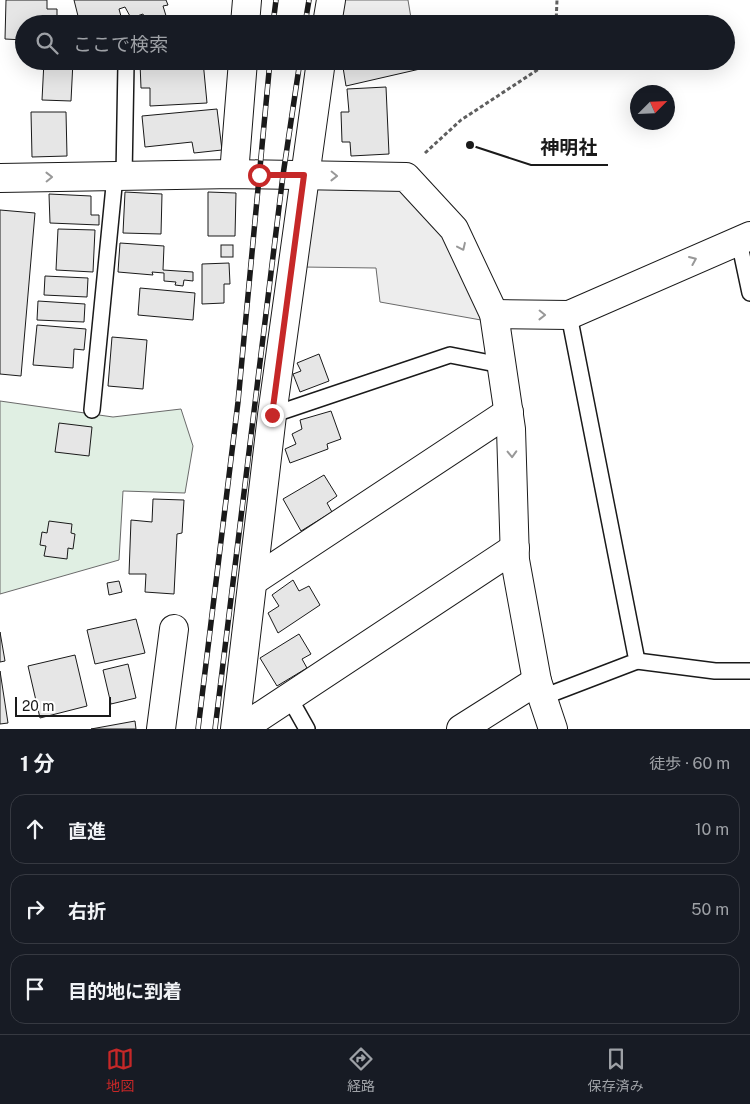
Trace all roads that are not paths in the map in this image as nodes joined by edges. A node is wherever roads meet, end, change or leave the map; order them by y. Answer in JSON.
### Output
{"nodes":[{"id":1,"x":247,"y":0,"type":"edge"},
{"id":2,"x":331,"y":0,"type":"edge"},
{"id":3,"x":246,"y":15,"type":"edge"},
{"id":4,"x":328,"y":15,"type":"edge"},
{"id":5,"x":126,"y":70,"type":"edge"},
{"id":6,"x":241,"y":70,"type":"edge"},
{"id":7,"x":321,"y":70,"type":"edge"},
{"id":8,"x":234,"y":174,"type":"junction"},
{"id":9,"x":304,"y":175,"type":"junction"},
{"id":10,"x":120,"y":176,"type":"junction"},
{"id":11,"x":0,"y":178,"type":"edge"},
{"id":12,"x":744,"y":238,"type":"edge"},
{"id":13,"x":750,"y":293,"type":"edge"},
{"id":14,"x":494,"y":314,"type":"junction"},
{"id":15,"x":569,"y":315,"type":"junction"},
{"id":16,"x":502,"y":365,"type":"junction"},
{"id":17,"x":92,"y":410,"type":"dead end"},
{"id":18,"x":509,"y":412,"type":"junction"},
{"id":19,"x":272,"y":415,"type":"junction"},
{"id":20,"x":515,"y":548,"type":"junction"},
{"id":21,"x":253,"y":581,"type":"junction"},
{"id":22,"x":174,"y":629,"type":"dead end"},
{"id":23,"x":637,"y":662,"type":"junction"},
{"id":24,"x":750,"y":671,"type":"edge"},
{"id":25,"x":540,"y":689,"type":"junction"},
{"id":26,"x":289,"y":697,"type":"junction"},
{"id":27,"x":161,"y":729,"type":"edge"},
{"id":28,"x":235,"y":729,"type":"edge"},
{"id":29,"x":240,"y":729,"type":"edge"},
{"id":30,"x":307,"y":729,"type":"edge"},
{"id":31,"x":461,"y":729,"type":"edge"},
{"id":32,"x":553,"y":729,"type":"edge"}],
"edges":[{"from":1,"to":3,"type":"street"},
{"from":2,"to":4,"type":"street"},
{"from":5,"to":10,"type":"lane"},
{"from":6,"to":8,"type":"street"},
{"from":7,"to":9,"type":"street"},
{"from":8,"to":9,"type":"street"},
{"from":8,"to":10,"type":"street"},
{"from":9,"to":14,"type":"street","one_way":true},
{"from":9,"to":19,"type":"street"},
{"from":11,"to":10,"type":"street","one_way":true},
{"from":10,"to":17,"type":"lane"},
{"from":12,"to":13,"type":"lane"},
{"from":15,"to":12,"type":"street","one_way":true},
{"from":14,"to":15,"type":"street","one_way":true},
{"from":14,"to":16,"type":"street"},
{"from":15,"to":23,"type":"lane"},
{"from":16,"to":18,"type":"street"},
{"from":16,"to":19,"type":"lane"},
{"from":18,"to":20,"type":"street","one_way":true},
{"from":18,"to":21,"type":"street"},
{"from":19,"to":21,"type":"street"},
{"from":20,"to":25,"type":"street"},
{"from":20,"to":26,"type":"street"},
{"from":21,"to":28,"type":"street"},
{"from":22,"to":27,"type":"street"},
{"from":23,"to":24,"type":"lane"},
{"from":23,"to":25,"type":"lane"},
{"from":25,"to":31,"type":"street"},
{"from":25,"to":32,"type":"street"},
{"from":26,"to":29,"type":"street"},
{"from":26,"to":30,"type":"lane"}]}
